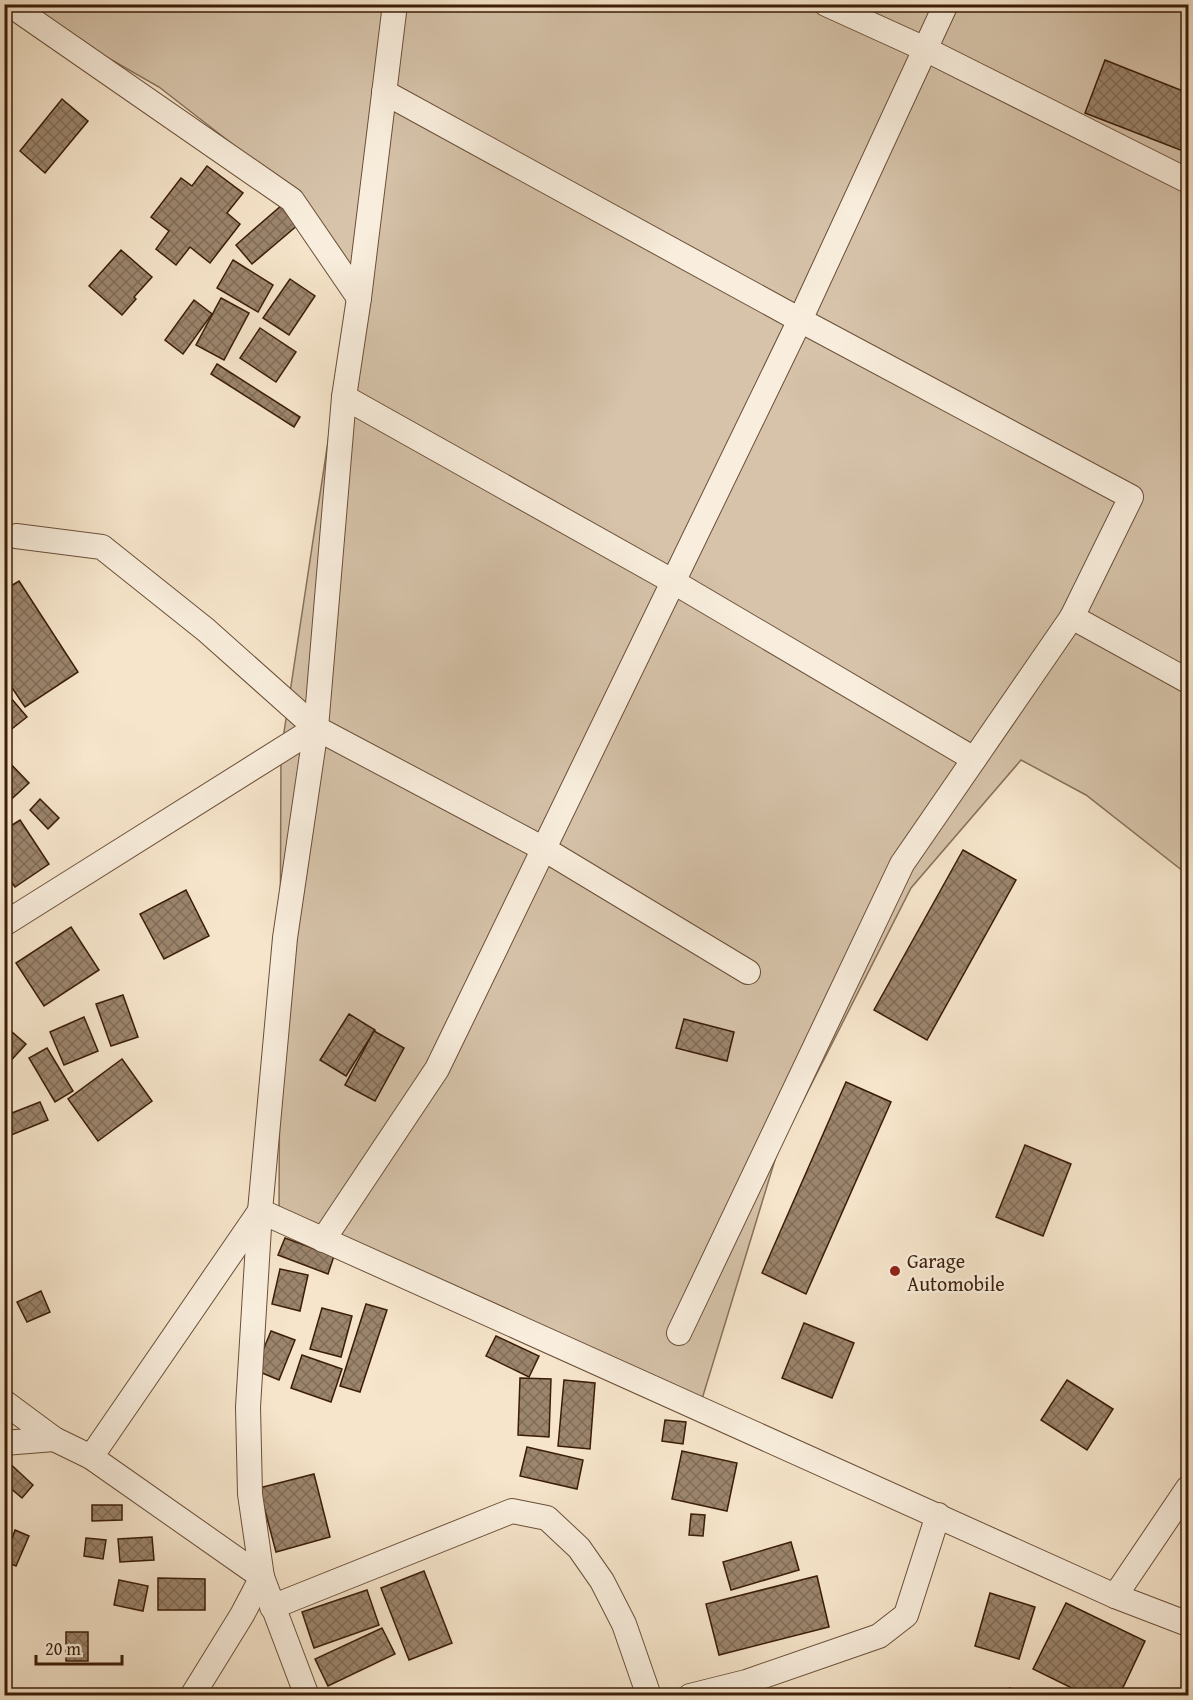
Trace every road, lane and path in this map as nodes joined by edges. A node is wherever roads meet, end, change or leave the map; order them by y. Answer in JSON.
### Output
{"nodes":[{"id":1,"x":9,"y":4,"type":"edge"},
{"id":2,"x":395,"y":4,"type":"edge"},
{"id":3,"x":826,"y":4,"type":"edge"},
{"id":4,"x":946,"y":4,"type":"edge"},
{"id":5,"x":925,"y":49,"type":"junction"},
{"id":6,"x":384,"y":92,"type":"junction"},
{"id":7,"x":1188,"y":181,"type":"edge"},
{"id":8,"x":359,"y":298,"type":"junction"},
{"id":9,"x":800,"y":320,"type":"junction"},
{"id":10,"x":344,"y":397,"type":"junction"},
{"id":11,"x":8,"y":537,"type":"edge"},
{"id":12,"x":672,"y":581,"type":"junction"},
{"id":13,"x":1072,"y":616,"type":"junction"},
{"id":14,"x":1188,"y":681,"type":"edge"},
{"id":15,"x":316,"y":728,"type":"junction"},
{"id":16,"x":974,"y":759,"type":"junction"},
{"id":17,"x":544,"y":849,"type":"junction"},
{"id":18,"x":4,"y":924,"type":"edge"},
{"id":19,"x":748,"y":972,"type":"dead end"},
{"id":20,"x":260,"y":1211,"type":"junction"},
{"id":21,"x":323,"y":1240,"type":"junction"},
{"id":22,"x":679,"y":1333,"type":"dead end"},
{"id":23,"x":4,"y":1402,"type":"edge"},
{"id":24,"x":54,"y":1439,"type":"junction"},
{"id":25,"x":4,"y":1443,"type":"edge"},
{"id":26,"x":92,"y":1457,"type":"junction"},
{"id":27,"x":1188,"y":1488,"type":"edge"},
{"id":28,"x":938,"y":1515,"type":"junction"},
{"id":29,"x":262,"y":1577,"type":"junction"},
{"id":30,"x":1115,"y":1596,"type":"junction"},
{"id":31,"x":272,"y":1607,"type":"junction"},
{"id":32,"x":1188,"y":1624,"type":"edge"},
{"id":33,"x":192,"y":1695,"type":"edge"},
{"id":34,"x":307,"y":1695,"type":"edge"},
{"id":35,"x":649,"y":1695,"type":"edge"},
{"id":36,"x":690,"y":1695,"type":"edge"}],
"edges":[{"from":1,"to":8,"type":"street"},
{"from":2,"to":6,"type":"street"},
{"from":3,"to":5,"type":"street"},
{"from":4,"to":5,"type":"street"},
{"from":5,"to":7,"type":"street"},
{"from":5,"to":9,"type":"street"},
{"from":6,"to":8,"type":"street"},
{"from":6,"to":9,"type":"street"},
{"from":8,"to":10,"type":"street"},
{"from":9,"to":12,"type":"street"},
{"from":9,"to":13,"type":"street"},
{"from":10,"to":12,"type":"street"},
{"from":10,"to":15,"type":"street"},
{"from":11,"to":15,"type":"street"},
{"from":12,"to":16,"type":"street"},
{"from":12,"to":17,"type":"street"},
{"from":13,"to":14,"type":"street"},
{"from":13,"to":16,"type":"street"},
{"from":15,"to":17,"type":"street"},
{"from":15,"to":18,"type":"street"},
{"from":15,"to":20,"type":"street"},
{"from":16,"to":22,"type":"street"},
{"from":17,"to":19,"type":"street"},
{"from":17,"to":21,"type":"street"},
{"from":20,"to":21,"type":"street"},
{"from":20,"to":26,"type":"street"},
{"from":20,"to":29,"type":"street"},
{"from":21,"to":28,"type":"street"},
{"from":23,"to":24,"type":"street"},
{"from":24,"to":25,"type":"street"},
{"from":24,"to":26,"type":"street"},
{"from":26,"to":29,"type":"street"},
{"from":27,"to":30,"type":"street"},
{"from":28,"to":30,"type":"street"},
{"from":28,"to":36,"type":"street"},
{"from":29,"to":31,"type":"street"},
{"from":29,"to":33,"type":"street"},
{"from":30,"to":32,"type":"street"},
{"from":31,"to":34,"type":"street"},
{"from":31,"to":35,"type":"street"}]}
